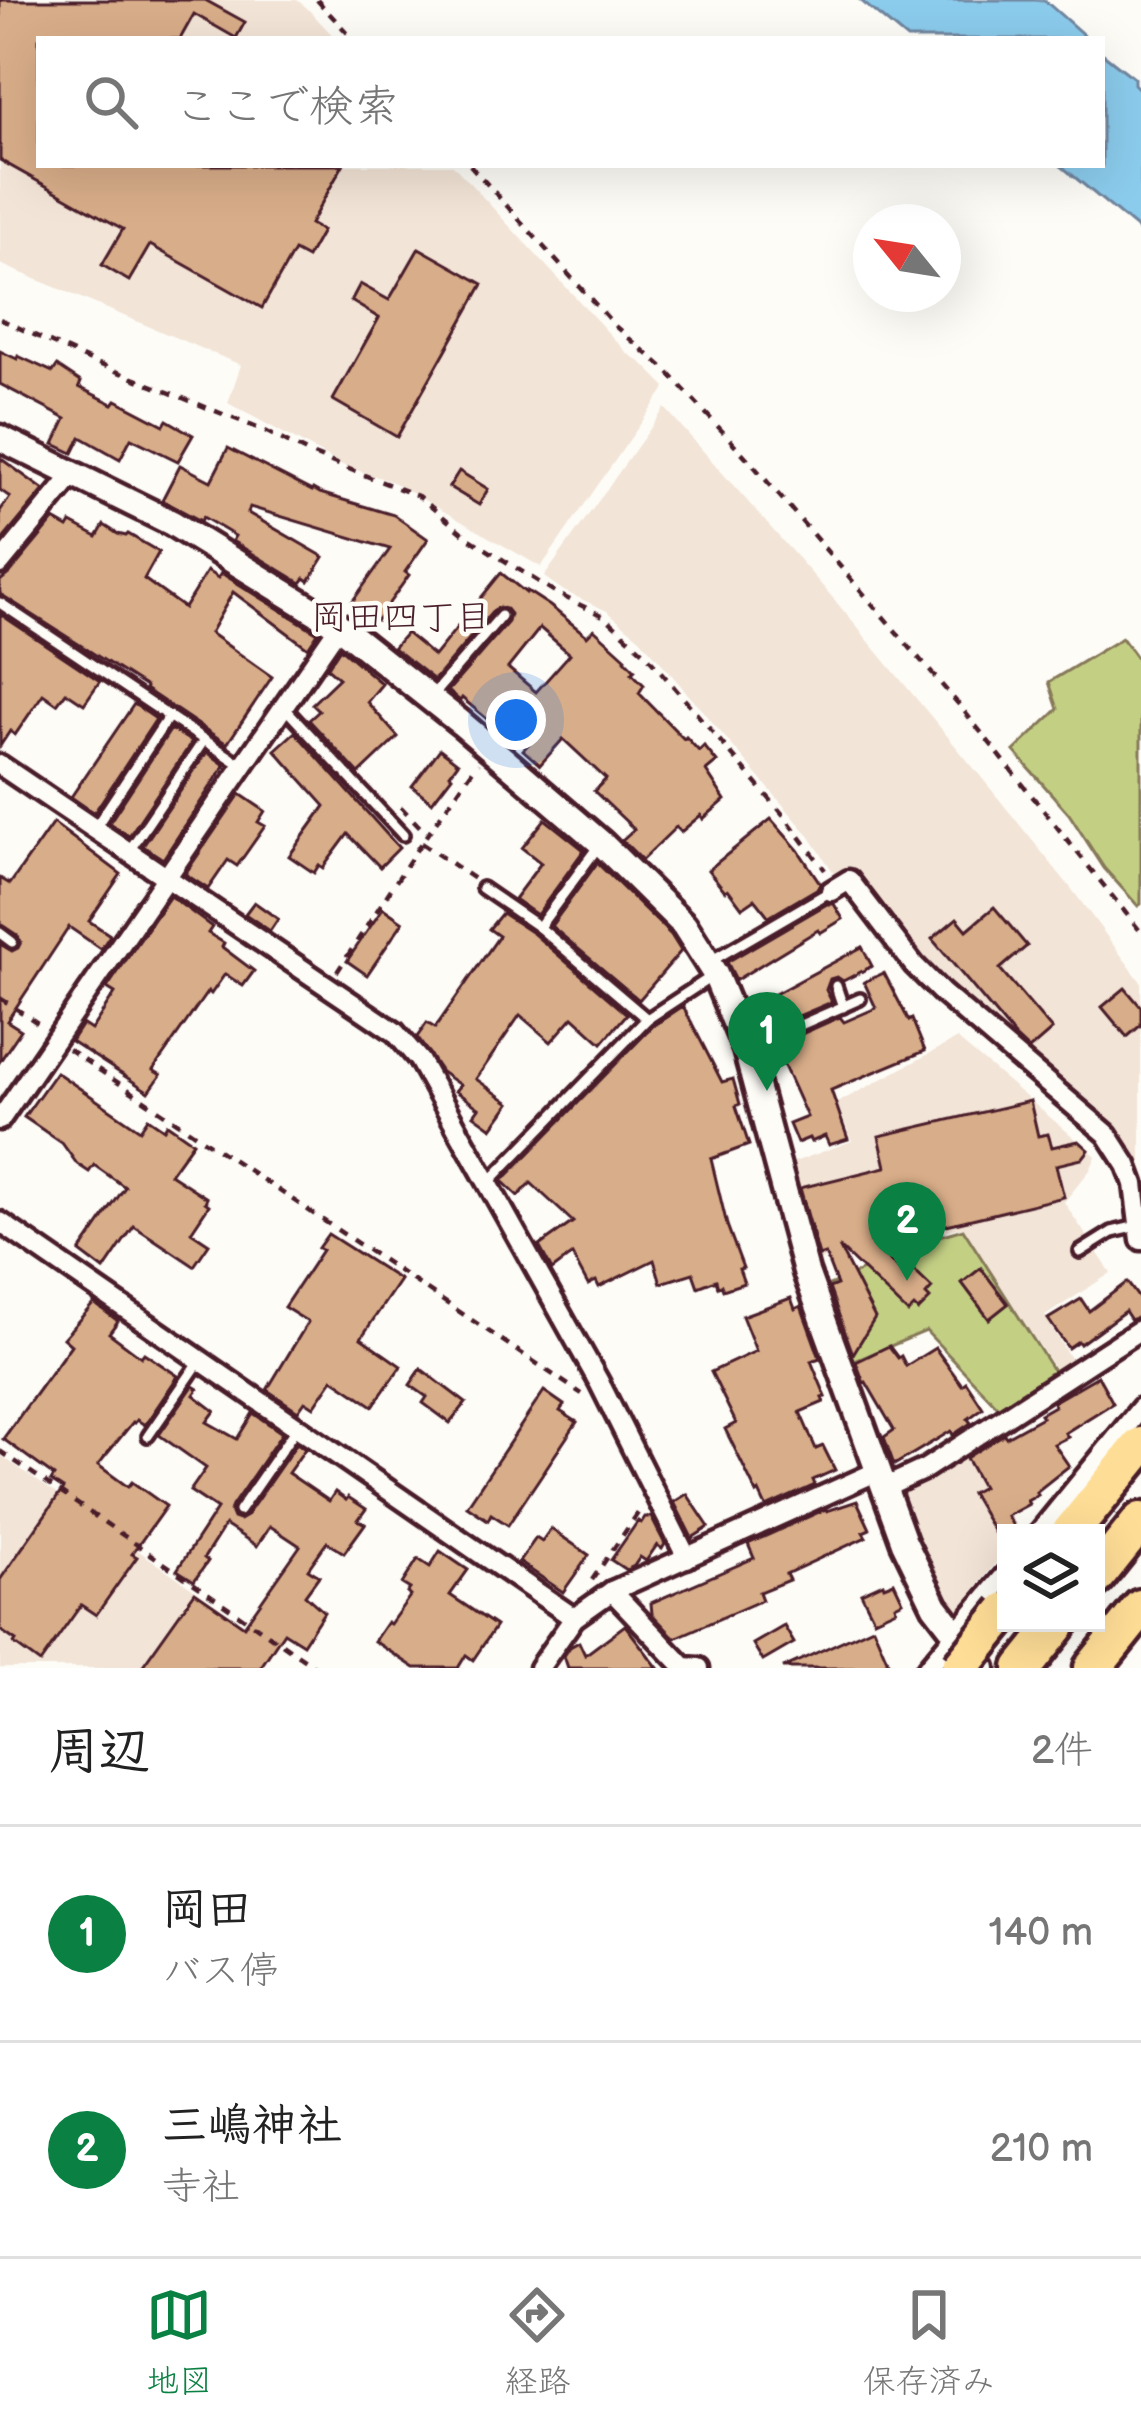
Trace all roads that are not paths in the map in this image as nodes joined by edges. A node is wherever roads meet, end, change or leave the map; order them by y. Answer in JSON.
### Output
{"nodes":[{"id":1,"x":0,"y":438,"type":"edge"},
{"id":2,"x":74,"y":474,"type":"junction"},
{"id":3,"x":0,"y":564,"type":"edge"},
{"id":4,"x":0,"y":603,"type":"edge"},
{"id":5,"x":501,"y":616,"type":"dead end"},
{"id":6,"x":339,"y":626,"type":"junction"},
{"id":7,"x":430,"y":698,"type":"junction"},
{"id":8,"x":284,"y":707,"type":"junction"},
{"id":9,"x":169,"y":716,"type":"junction"},
{"id":10,"x":204,"y":740,"type":"junction"},
{"id":11,"x":0,"y":766,"type":"edge"},
{"id":12,"x":243,"y":766,"type":"junction"},
{"id":13,"x":95,"y":828,"type":"junction"},
{"id":14,"x":403,"y":835,"type":"dead end"},
{"id":15,"x":601,"y":843,"type":"junction"},
{"id":16,"x":129,"y":851,"type":"junction"},
{"id":17,"x":167,"y":876,"type":"junction"},
{"id":18,"x":831,"y":885,"type":"joint"},
{"id":19,"x":482,"y":887,"type":"road end"},
{"id":20,"x":539,"y":927,"type":"junction"},
{"id":21,"x":0,"y":933,"type":"edge"},
{"id":22,"x":12,"y":941,"type":"dead end"},
{"id":23,"x":712,"y":968,"type":"junction"},
{"id":24,"x":836,"y":986,"type":"dead end"},
{"id":25,"x":860,"y":999,"type":"dead end"},
{"id":26,"x":844,"y":1007,"type":"junction"},
{"id":27,"x":647,"y":1019,"type":"junction"},
{"id":28,"x":746,"y":1049,"type":"junction"},
{"id":29,"x":0,"y":1120,"type":"edge"},
{"id":30,"x":487,"y":1184,"type":"junction"},
{"id":31,"x":0,"y":1222,"type":"edge"},
{"id":32,"x":1139,"y":1233,"type":"edge"},
{"id":33,"x":1080,"y":1252,"type":"dead end"},
{"id":34,"x":1141,"y":1329,"type":"edge"},
{"id":35,"x":201,"y":1360,"type":"junction"},
{"id":36,"x":1141,"y":1408,"type":"edge"},
{"id":37,"x":298,"y":1427,"type":"junction"},
{"id":38,"x":148,"y":1436,"type":"dead end"},
{"id":39,"x":1141,"y":1446,"type":"edge"},
{"id":40,"x":881,"y":1479,"type":"junction"},
{"id":41,"x":239,"y":1511,"type":"dead end"},
{"id":42,"x":1141,"y":1521,"type":"edge"},
{"id":43,"x":1046,"y":1524,"type":"edge"},
{"id":44,"x":1077,"y":1524,"type":"edge"},
{"id":45,"x":687,"y":1558,"type":"junction"},
{"id":46,"x":1105,"y":1566,"type":"edge"},
{"id":47,"x":997,"y":1589,"type":"edge"},
{"id":48,"x":612,"y":1591,"type":"junction"},
{"id":49,"x":1141,"y":1608,"type":"edge"},
{"id":50,"x":572,"y":1616,"type":"junction"},
{"id":51,"x":997,"y":1619,"type":"edge"},
{"id":52,"x":1052,"y":1632,"type":"edge"},
{"id":53,"x":958,"y":1652,"type":"edge"},
{"id":54,"x":556,"y":1659,"type":"edge"},
{"id":55,"x":539,"y":1668,"type":"edge"},
{"id":56,"x":699,"y":1668,"type":"edge"},
{"id":57,"x":927,"y":1668,"type":"edge"},
{"id":58,"x":983,"y":1668,"type":"edge"},
{"id":59,"x":1023,"y":1668,"type":"edge"},
{"id":60,"x":1093,"y":1668,"type":"edge"}],
"edges":[{"from":1,"to":2,"type":"street"},
{"from":2,"to":3,"type":"street"},
{"from":2,"to":6,"type":"street"},
{"from":4,"to":9,"type":"lane"},
{"from":5,"to":7,"type":"lane"},
{"from":6,"to":7,"type":"street"},
{"from":6,"to":8,"type":"street"},
{"from":7,"to":15,"type":"street"},
{"from":8,"to":12,"type":"street"},
{"from":8,"to":14,"type":"lane"},
{"from":9,"to":10,"type":"lane"},
{"from":9,"to":13,"type":"lane"},
{"from":10,"to":12,"type":"lane"},
{"from":10,"to":16,"type":"lane"},
{"from":11,"to":13,"type":"street"},
{"from":12,"to":17,"type":"street"},
{"from":13,"to":16,"type":"street"},
{"from":15,"to":20,"type":"lane"},
{"from":15,"to":23,"type":"street"},
{"from":16,"to":17,"type":"street"},
{"from":17,"to":29,"type":"street"},
{"from":17,"to":30,"type":"street"},
{"from":18,"to":23,"type":"lane"},
{"from":18,"to":32,"type":"street"},
{"from":19,"to":20,"type":"lane"},
{"from":20,"to":27,"type":"lane"},
{"from":21,"to":22,"type":"lane"},
{"from":23,"to":27,"type":"lane"},
{"from":23,"to":28,"type":"street"},
{"from":24,"to":26,"type":"lane"},
{"from":25,"to":26,"type":"lane"},
{"from":26,"to":28,"type":"lane"},
{"from":27,"to":30,"type":"lane"},
{"from":28,"to":40,"type":"street"},
{"from":30,"to":45,"type":"street"},
{"from":31,"to":35,"type":"street"},
{"from":32,"to":33,"type":"lane"},
{"from":34,"to":40,"type":"street"},
{"from":35,"to":37,"type":"street"},
{"from":35,"to":38,"type":"lane"},
{"from":36,"to":43,"type":"street"},
{"from":37,"to":41,"type":"lane"},
{"from":37,"to":50,"type":"street"},
{"from":39,"to":44,"type":"highway"},
{"from":40,"to":45,"type":"street"},
{"from":40,"to":53,"type":"street"},
{"from":42,"to":46,"type":"highway"},
{"from":45,"to":48,"type":"street"},
{"from":47,"to":53,"type":"street"},
{"from":48,"to":50,"type":"street"},
{"from":48,"to":56,"type":"street"},
{"from":49,"to":60,"type":"highway"},
{"from":50,"to":54,"type":"street"},
{"from":51,"to":53,"type":"highway","bridge":true},
{"from":52,"to":59,"type":"highway"},
{"from":53,"to":57,"type":"street"},
{"from":53,"to":58,"type":"street"},
{"from":54,"to":55,"type":"street"}]}
